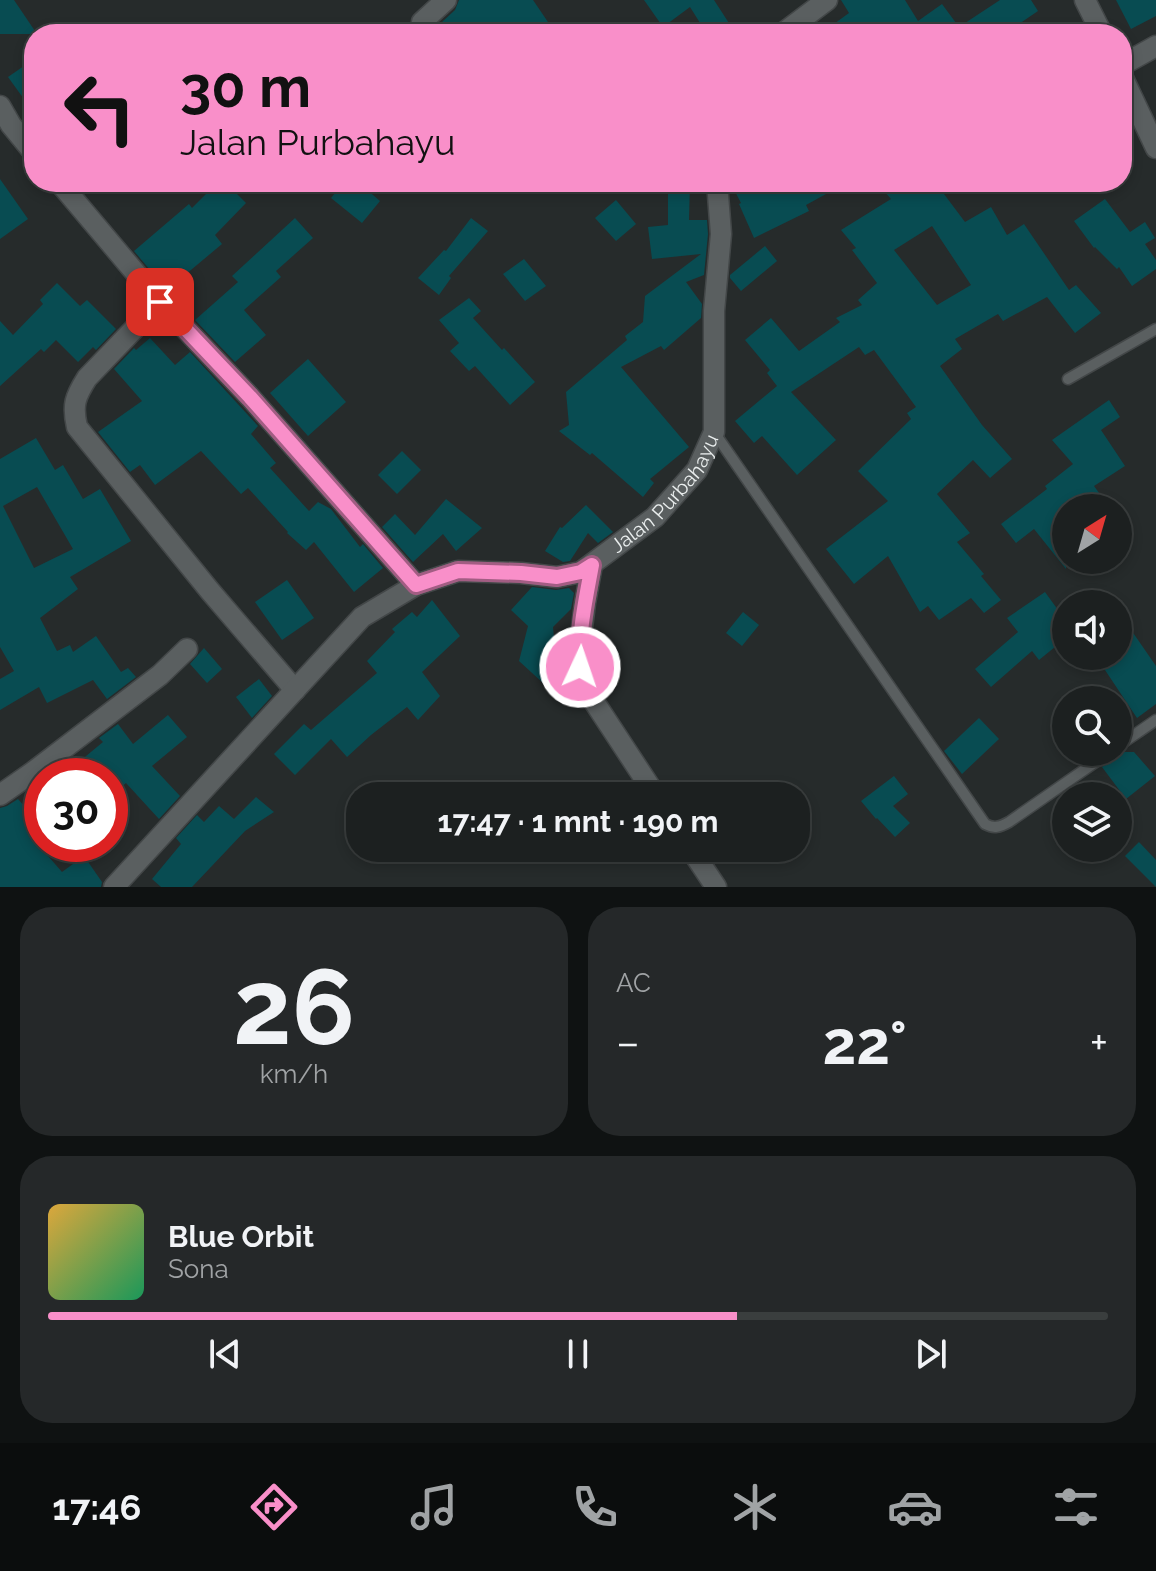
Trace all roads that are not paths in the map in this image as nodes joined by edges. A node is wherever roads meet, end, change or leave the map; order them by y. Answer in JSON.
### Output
{"nodes":[{"id":1,"x":446,"y":0,"type":"edge"},
{"id":2,"x":827,"y":0,"type":"edge"},
{"id":3,"x":1085,"y":0,"type":"edge"},
{"id":4,"x":422,"y":22,"type":"dead end"},
{"id":5,"x":795,"y":24,"type":"edge"},
{"id":6,"x":1097,"y":24,"type":"edge"},
{"id":7,"x":1156,"y":46,"type":"edge"},
{"id":8,"x":1132,"y":59,"type":"edge"},
{"id":9,"x":1132,"y":97,"type":"edge"},
{"id":10,"x":0,"y":106,"type":"edge"},
{"id":11,"x":24,"y":141,"type":"edge"},
{"id":12,"x":1156,"y":148,"type":"edge"},
{"id":13,"x":67,"y":192,"type":"edge"},
{"id":14,"x":718,"y":192,"type":"edge"},
{"id":15,"x":160,"y":302,"type":"junction"},
{"id":16,"x":1156,"y":329,"type":"edge"},
{"id":17,"x":1068,"y":379,"type":"dead end"},
{"id":18,"x":714,"y":432,"type":"junction"},
{"id":19,"x":592,"y":565,"type":"junction"},
{"id":20,"x":416,"y":585,"type":"junction"},
{"id":21,"x":187,"y":649,"type":"dead end"},
{"id":22,"x":295,"y":690,"type":"junction"},
{"id":23,"x":1156,"y":720,"type":"edge"},
{"id":24,"x":1132,"y":736,"type":"edge"},
{"id":25,"x":1090,"y":766,"type":"edge"},
{"id":26,"x":647,"y":782,"type":"edge"},
{"id":27,"x":0,"y":795,"type":"edge"},
{"id":28,"x":699,"y":862,"type":"edge"},
{"id":29,"x":114,"y":887,"type":"edge"},
{"id":30,"x":716,"y":887,"type":"edge"}],
"edges":[{"from":1,"to":4,"type":"street"},
{"from":2,"to":5,"type":"street"},
{"from":3,"to":6,"type":"street"},
{"from":7,"to":8,"type":"street"},
{"from":9,"to":12,"type":"street"},
{"from":10,"to":11,"type":"street"},
{"from":13,"to":15,"type":"street"},
{"from":14,"to":18,"type":"street","name":"Jalan Purbahayu"},
{"from":15,"to":20,"type":"street"},
{"from":15,"to":22,"type":"street"},
{"from":16,"to":17,"type":"lane"},
{"from":18,"to":19,"type":"street","name":"Jalan Purbahayu"},
{"from":18,"to":25,"type":"lane"},
{"from":19,"to":20,"type":"street","name":"Jalan Purbahayu"},
{"from":19,"to":26,"type":"street"},
{"from":20,"to":22,"type":"street","name":"Jalan Purbahayu"},
{"from":21,"to":27,"type":"street"},
{"from":22,"to":29,"type":"street","name":"Jalan Purbahayu"},
{"from":23,"to":24,"type":"lane"},
{"from":28,"to":30,"type":"street"}]}
